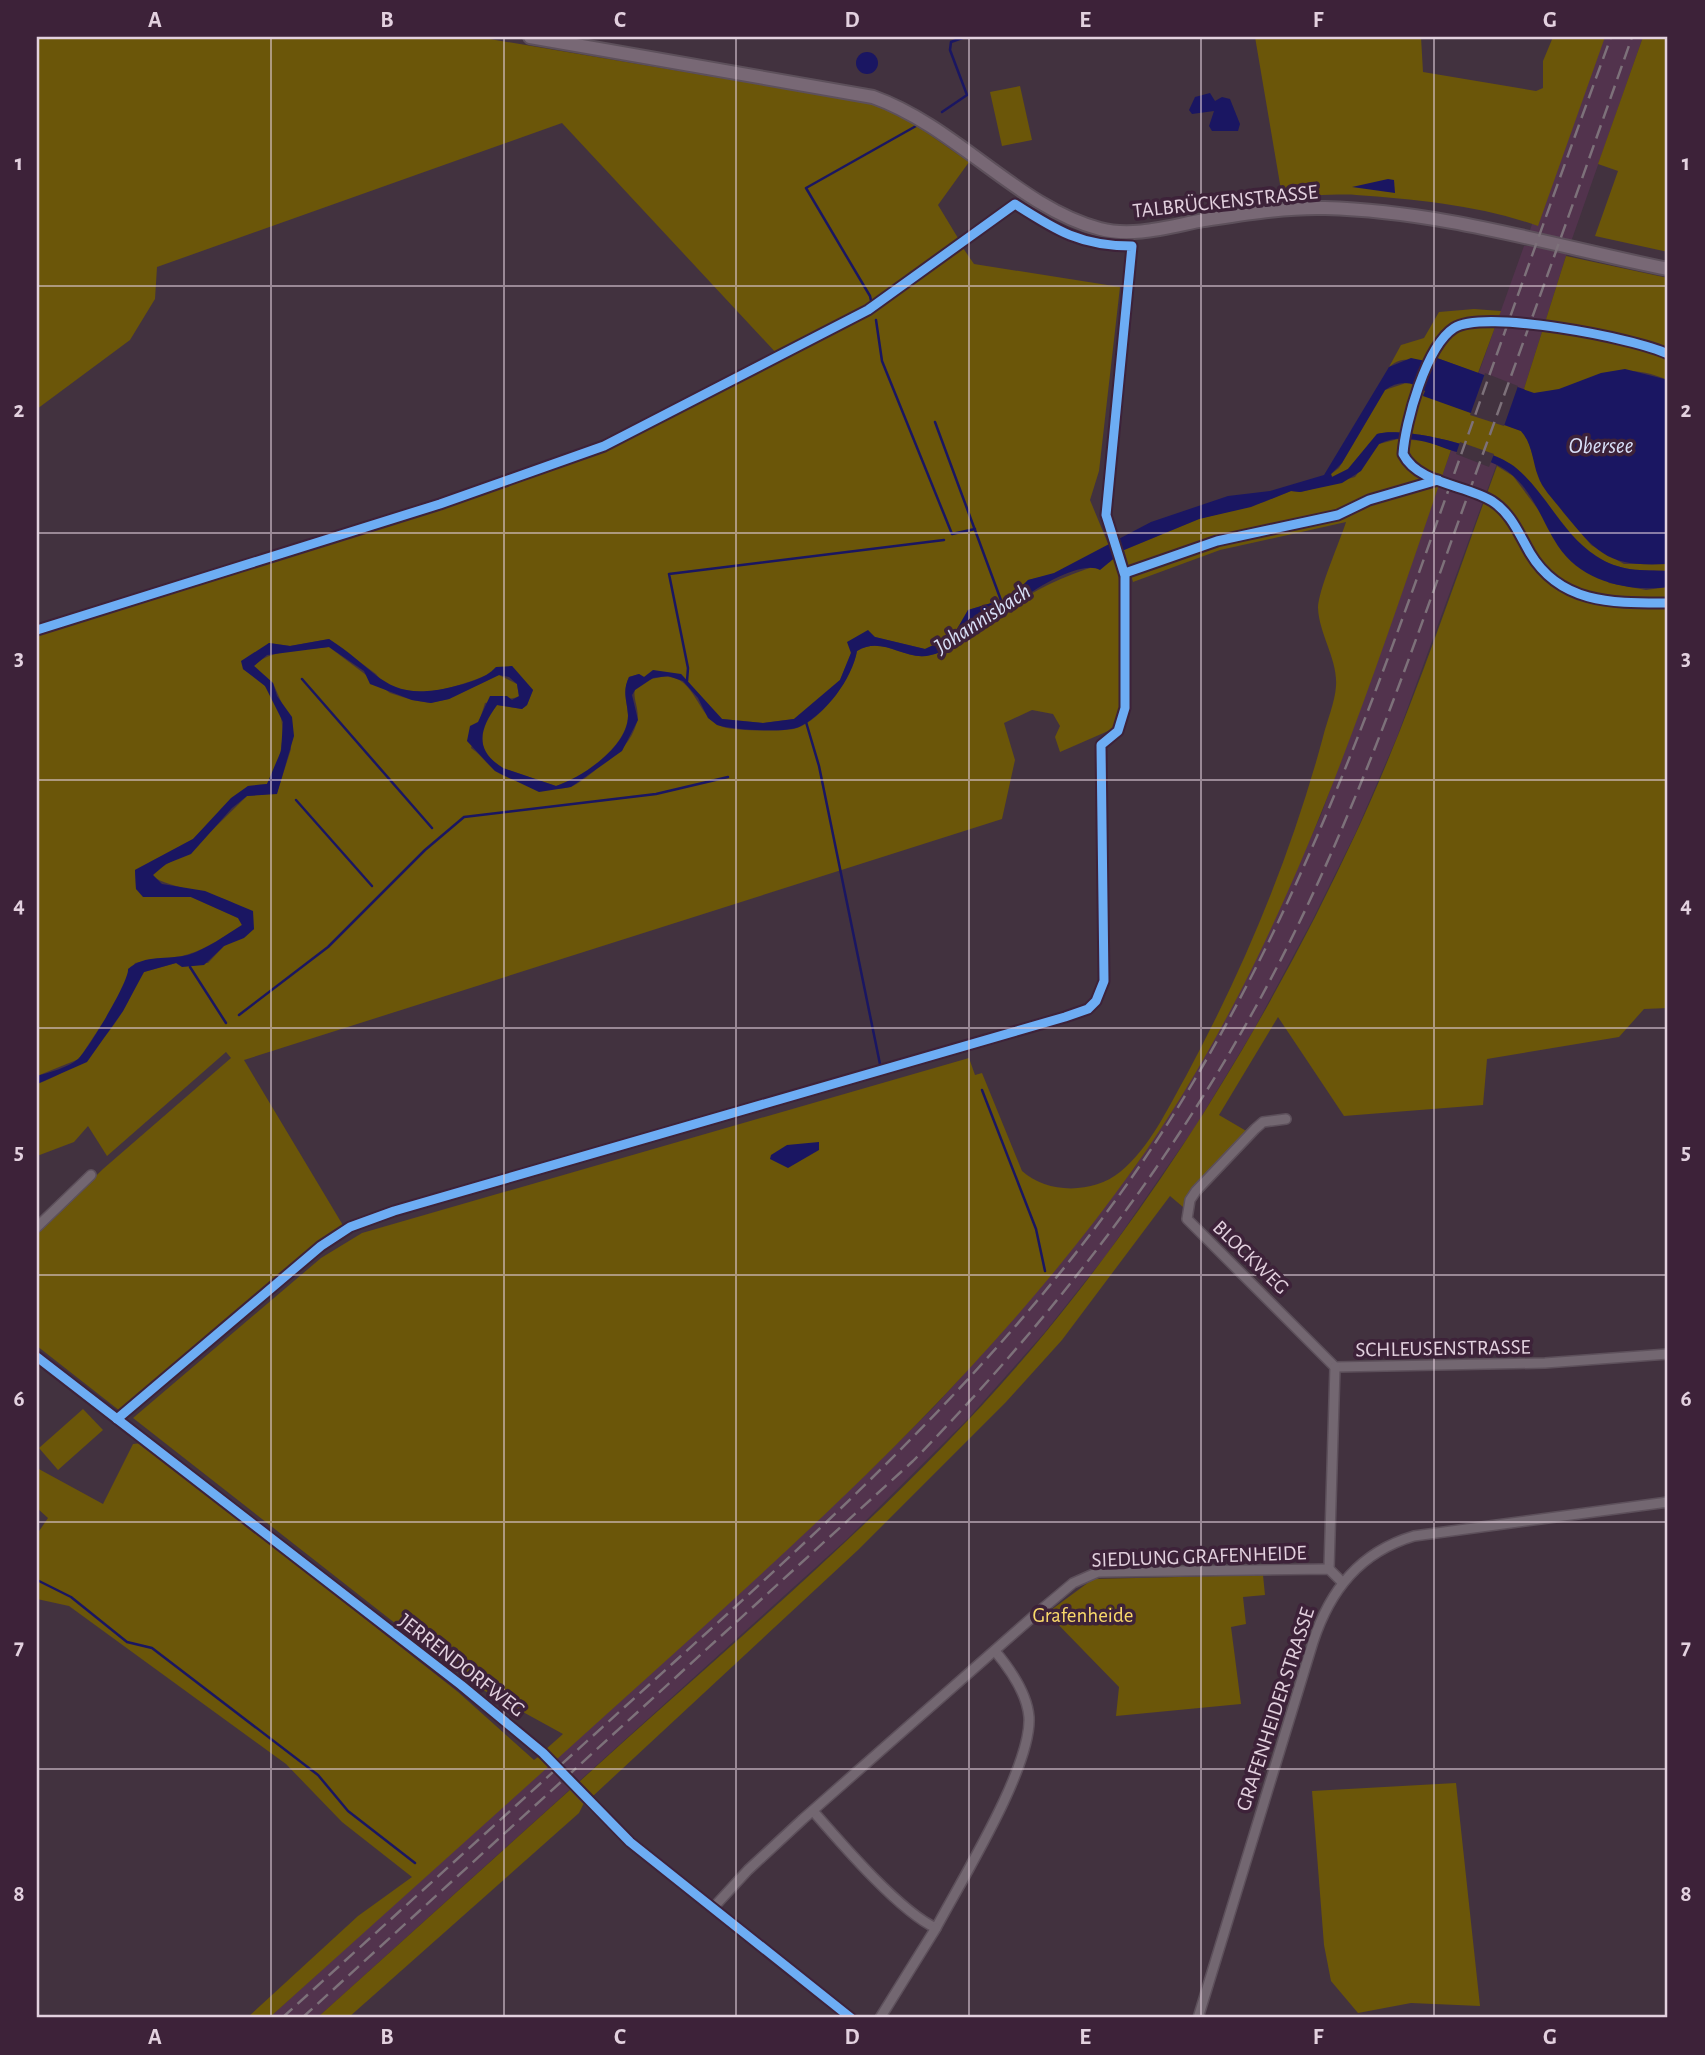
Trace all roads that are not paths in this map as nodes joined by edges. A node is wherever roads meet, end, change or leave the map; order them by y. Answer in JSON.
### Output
{"nodes":[{"id":1,"x":530,"y":37,"type":"edge"},
{"id":2,"x":1668,"y":268,"type":"edge"},
{"id":3,"x":1286,"y":1119,"type":"dead end"},
{"id":4,"x":91,"y":1175,"type":"dead end"},
{"id":5,"x":37,"y":1227,"type":"edge"},
{"id":6,"x":1668,"y":1354,"type":"edge"},
{"id":7,"x":37,"y":1357,"type":"edge"},
{"id":8,"x":1335,"y":1367,"type":"junction"},
{"id":9,"x":1668,"y":1502,"type":"edge"},
{"id":10,"x":1329,"y":1569,"type":"junction"},
{"id":11,"x":1342,"y":1582,"type":"junction"},
{"id":12,"x":995,"y":1651,"type":"junction"},
{"id":13,"x":813,"y":1811,"type":"junction"},
{"id":14,"x":713,"y":1908,"type":"junction"},
{"id":15,"x":936,"y":1928,"type":"junction"},
{"id":16,"x":851,"y":2018,"type":"edge"},
{"id":17,"x":880,"y":2018,"type":"edge"},
{"id":18,"x":1198,"y":2018,"type":"edge"}],
"edges":[{"from":1,"to":2,"type":"main road","name":"TALBRÜCKENSTRASSE"},
{"from":3,"to":8,"type":"street","name":"BLOCKWEG"},
{"from":4,"to":5,"type":"street"},
{"from":6,"to":8,"type":"street","name":"SCHLEUSENSTRASSE"},
{"from":7,"to":14,"type":"street","name":"JERRENDORFWEG","bridge":true},
{"from":8,"to":10,"type":"street","name":"SCHLEUSENSTRASSE"},
{"from":9,"to":11,"type":"street","name":"GRAFENHEIDER STRASSE"},
{"from":10,"to":11,"type":"street","name":"SIEDLUNG GRAFENHEIDE"},
{"from":10,"to":12,"type":"street","name":"SIEDLUNG GRAFENHEIDE"},
{"from":11,"to":18,"type":"street","name":"GRAFENHEIDER STRASSE"},
{"from":12,"to":13,"type":"street","name":"SIEDLUNG GRAFENHEIDE"},
{"from":12,"to":15,"type":"street"},
{"from":13,"to":14,"type":"street","name":"SIEDLUNG GRAFENHEIDE"},
{"from":13,"to":15,"type":"street"},
{"from":14,"to":16,"type":"street","name":"JERRENDORFWEG"},
{"from":15,"to":17,"type":"street"}]}
